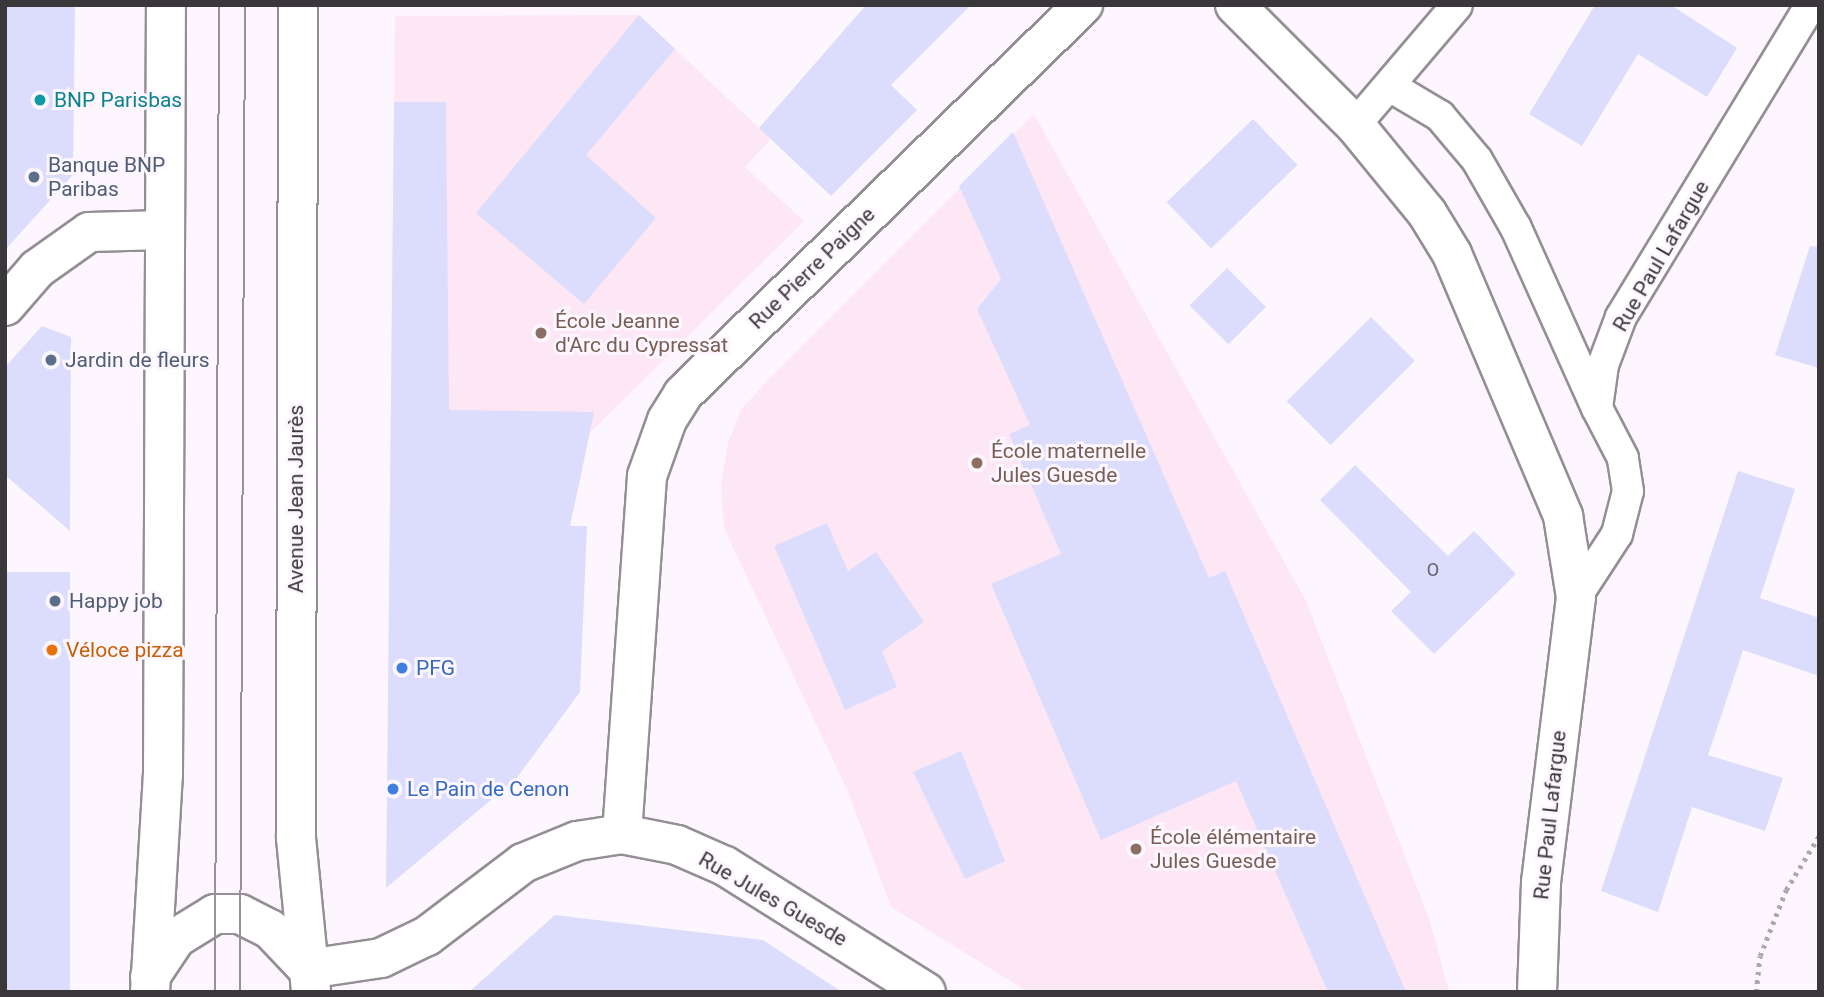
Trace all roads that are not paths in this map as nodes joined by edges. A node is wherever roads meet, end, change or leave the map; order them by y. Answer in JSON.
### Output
{"nodes":[{"id":1,"x":166,"y":5,"type":"edge"},
{"id":2,"x":298,"y":5,"type":"edge"},
{"id":3,"x":1083,"y":5,"type":"edge"},
{"id":4,"x":1235,"y":5,"type":"edge"},
{"id":5,"x":1457,"y":5,"type":"edge"},
{"id":6,"x":1811,"y":5,"type":"edge"},
{"id":7,"x":1393,"y":88,"type":"junction"},
{"id":8,"x":1355,"y":125,"type":"junction"},
{"id":9,"x":165,"y":230,"type":"junction"},
{"id":10,"x":5,"y":306,"type":"edge"},
{"id":11,"x":1597,"y":408,"type":"junction"},
{"id":12,"x":1576,"y":597,"type":"junction"},
{"id":13,"x":622,"y":834,"type":"junction"},
{"id":14,"x":309,"y":980,"type":"edge"},
{"id":15,"x":150,"y":984,"type":"edge"},
{"id":16,"x":926,"y":992,"type":"edge"},
{"id":17,"x":1537,"y":992,"type":"edge"}],
"edges":[{"from":1,"to":9,"type":"street"},
{"from":2,"to":14,"type":"street","name":"Avenue Jean Jaurès"},
{"from":3,"to":13,"type":"street","name":"Rue Pierre Paigne"},
{"from":4,"to":8,"type":"street","name":"Rue Paul Lafargue"},
{"from":5,"to":7,"type":"lane"},
{"from":6,"to":11,"type":"lane","name":"Rue Paul Lafargue"},
{"from":7,"to":8,"type":"lane"},
{"from":7,"to":11,"type":"lane"},
{"from":8,"to":12,"type":"street","name":"Rue Paul Lafargue"},
{"from":9,"to":10,"type":"street"},
{"from":9,"to":15,"type":"street"},
{"from":11,"to":12,"type":"lane","name":"Rue Paul Lafargue"},
{"from":12,"to":17,"type":"street","name":"Rue Paul Lafargue"},
{"from":13,"to":14,"type":"street","name":"Rue Jules Guesde"},
{"from":13,"to":16,"type":"street","name":"Rue Jules Guesde"},
{"from":14,"to":15,"type":"street"}]}
